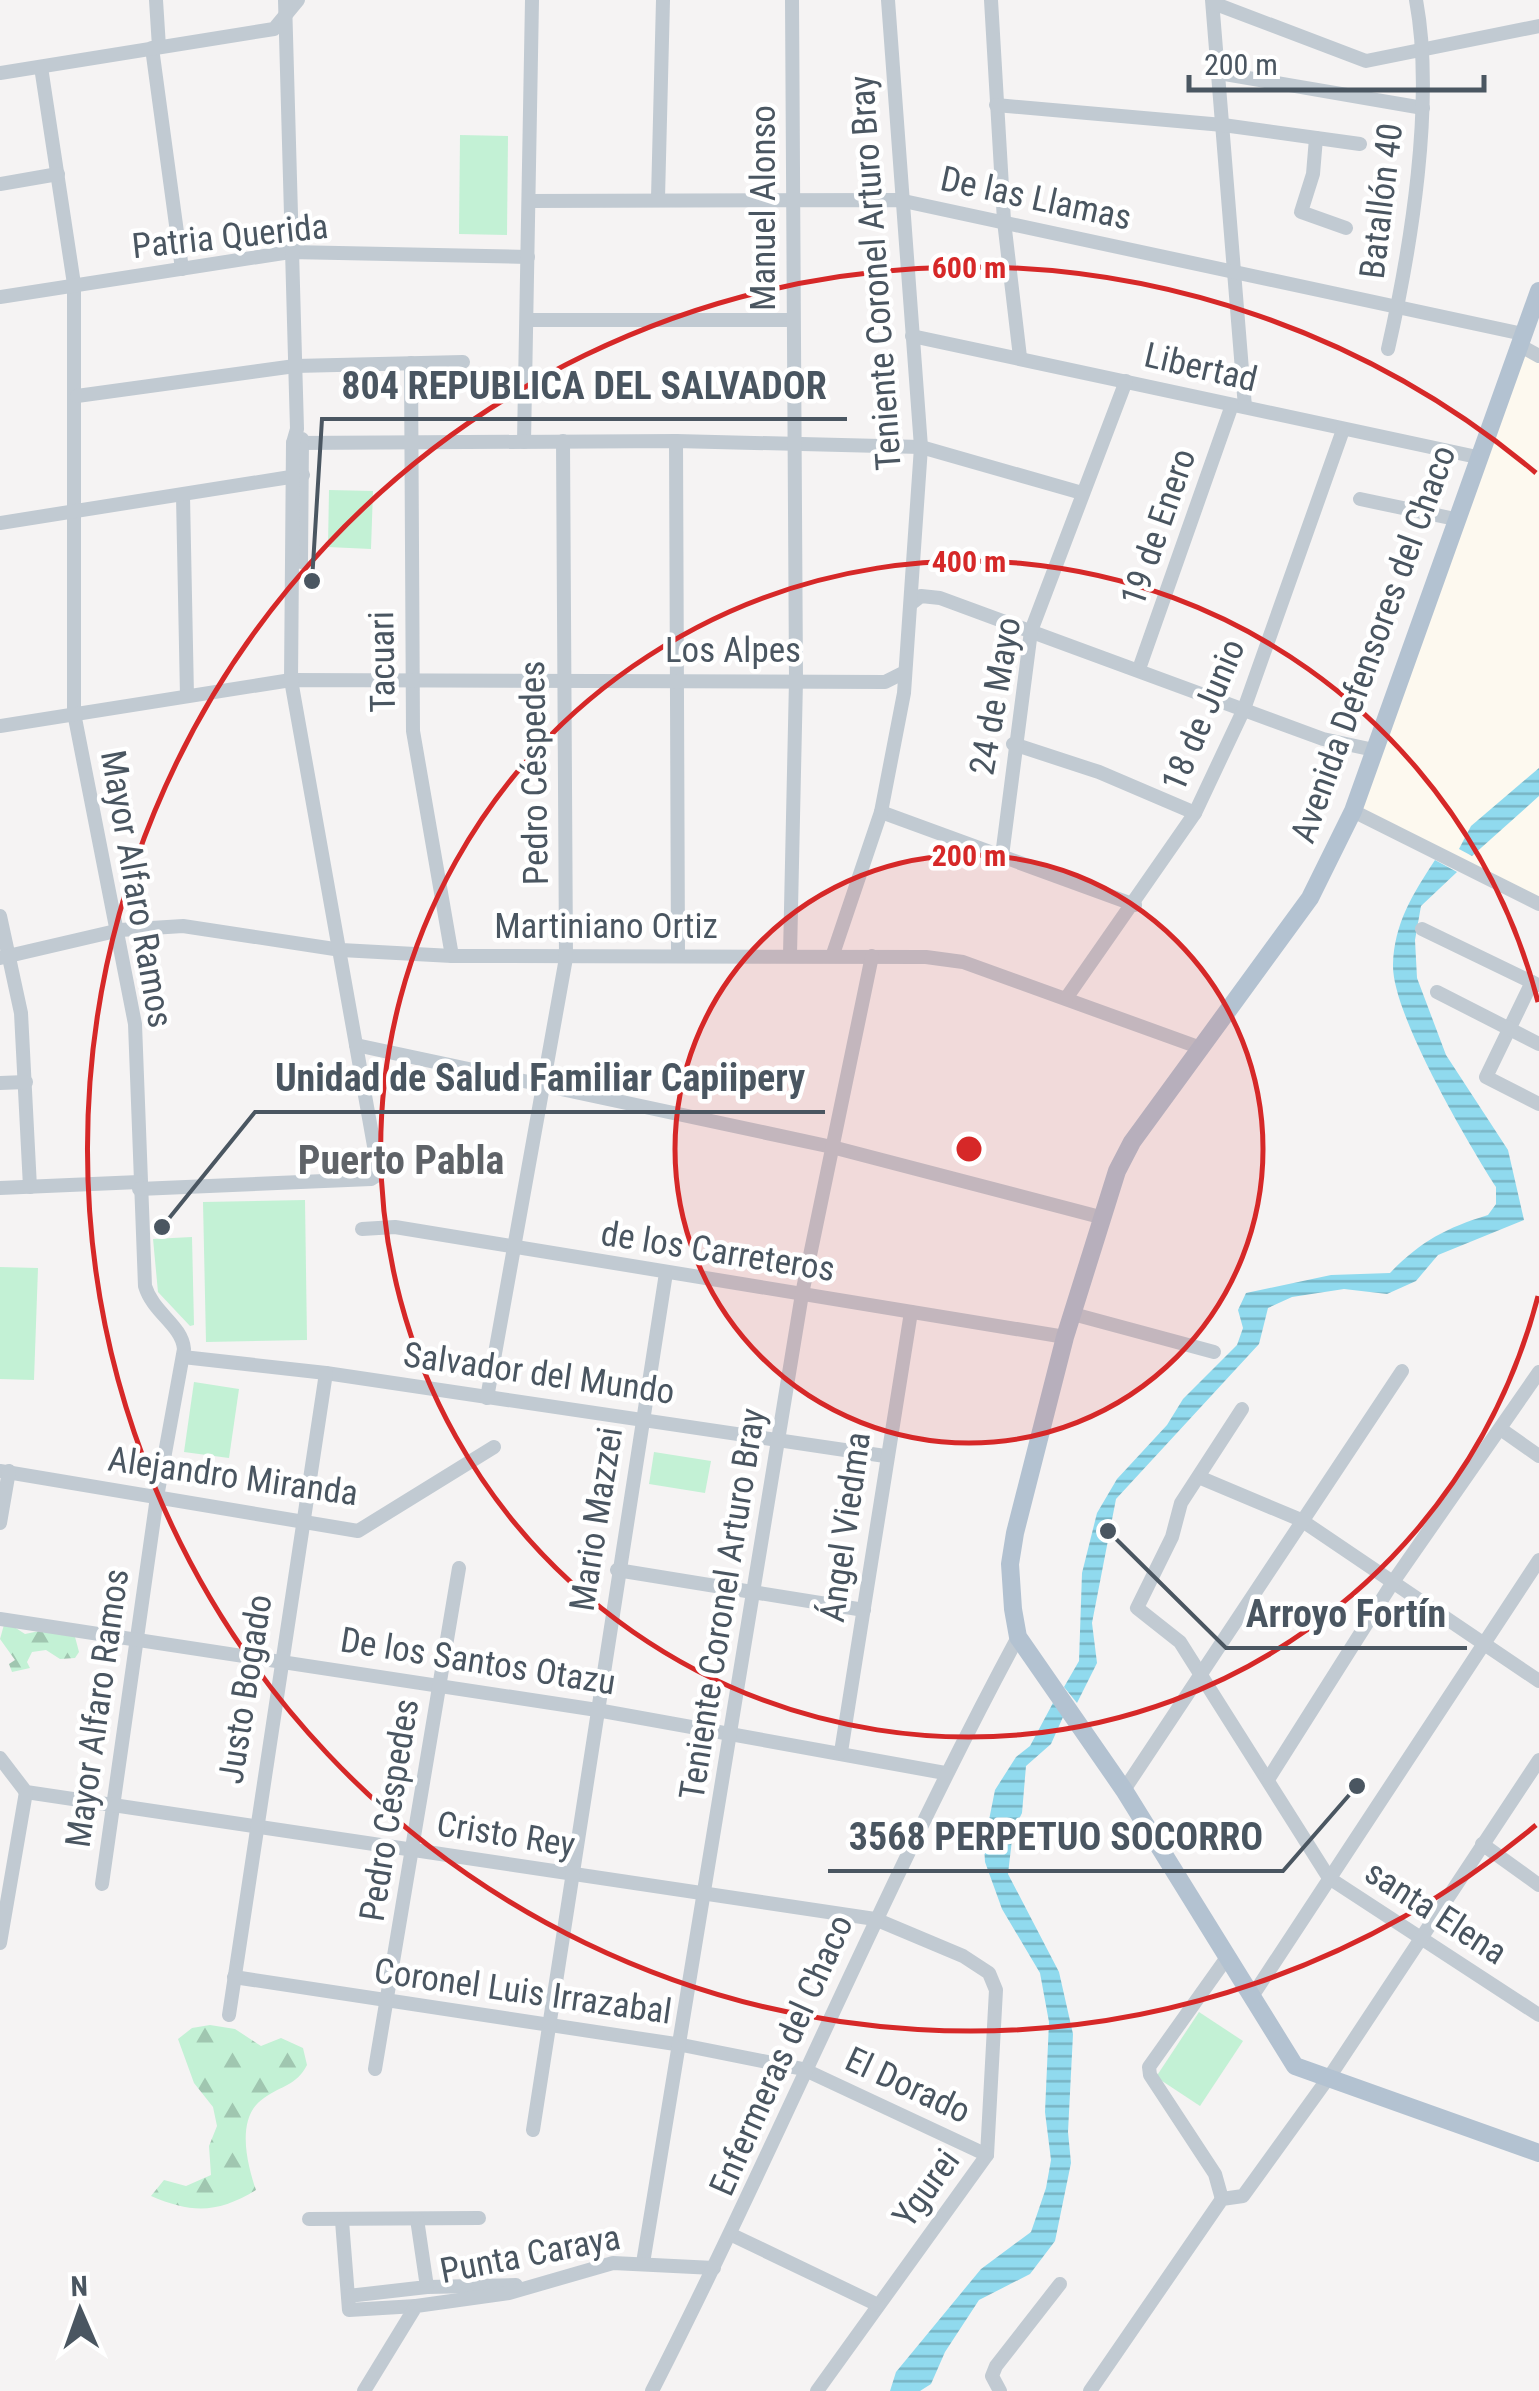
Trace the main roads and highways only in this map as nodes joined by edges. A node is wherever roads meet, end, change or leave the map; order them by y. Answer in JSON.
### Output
{"nodes":[{"id":1,"x":1539,"y":291,"type":"edge"},
{"id":2,"x":1278,"y":2038,"type":"junction"},
{"id":3,"x":1331,"y":2074,"type":"junction"},
{"id":4,"x":1539,"y":2142,"type":"edge"},
{"id":5,"x":1539,"y":2153,"type":"edge"}],
"edges":[{"from":1,"to":2,"type":"main road","name":"Avenida Defensores del Chaco"},
{"from":2,"to":3,"type":"main road"},
{"from":2,"to":3,"type":"main road"},
{"from":3,"to":4,"type":"main road"},
{"from":3,"to":5,"type":"main road"}]}
